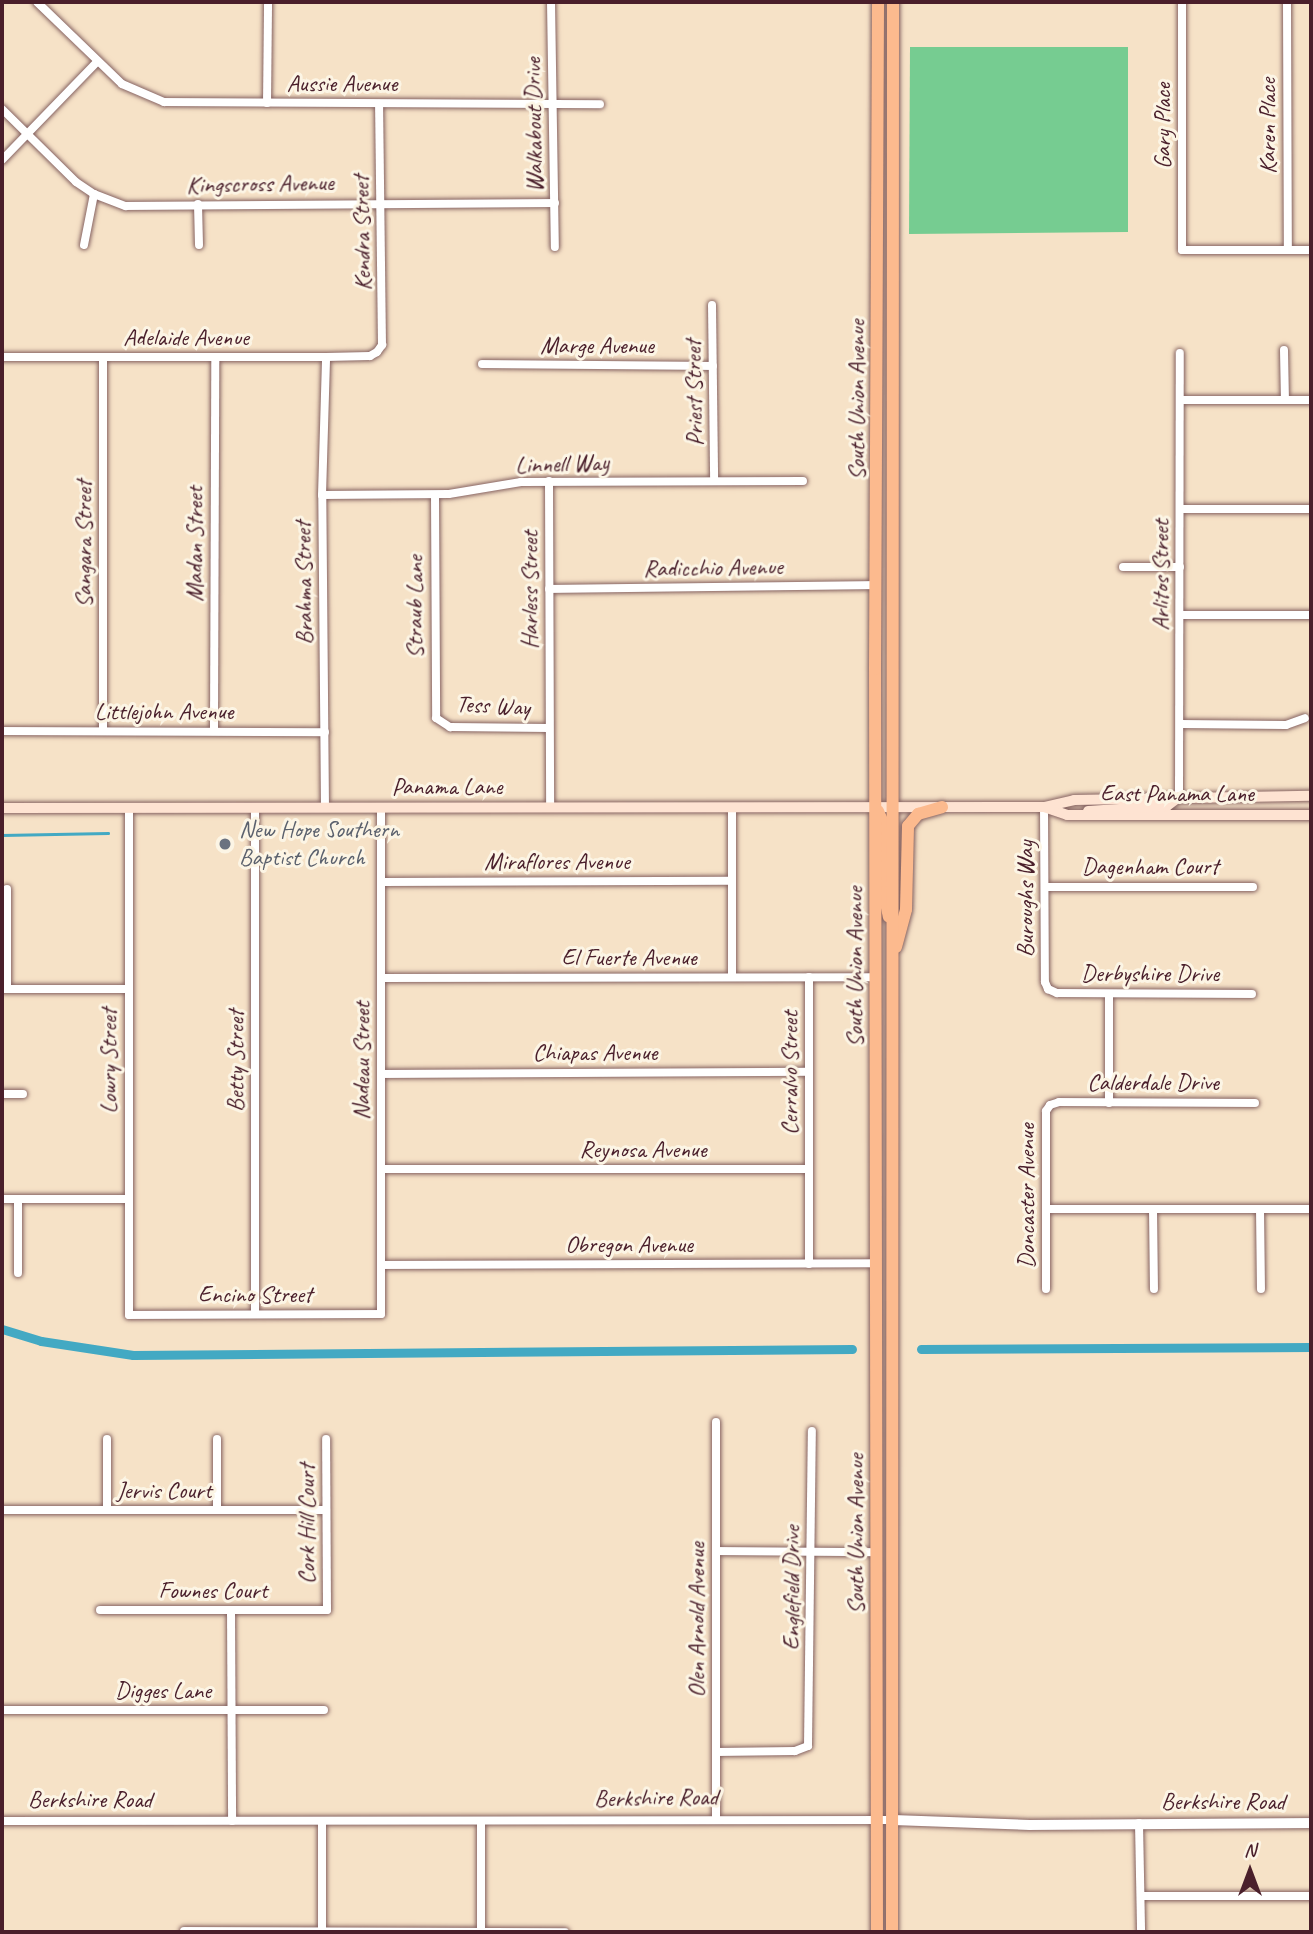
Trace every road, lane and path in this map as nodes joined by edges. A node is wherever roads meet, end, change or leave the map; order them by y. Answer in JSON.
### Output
{"nodes":[{"id":1,"x":37,"y":2,"type":"edge"},
{"id":2,"x":268,"y":2,"type":"edge"},
{"id":3,"x":551,"y":2,"type":"edge"},
{"id":4,"x":877,"y":2,"type":"edge"},
{"id":5,"x":893,"y":2,"type":"edge"},
{"id":6,"x":1182,"y":2,"type":"edge"},
{"id":7,"x":1287,"y":2,"type":"edge"},
{"id":8,"x":97,"y":62,"type":"junction"},
{"id":9,"x":267,"y":103,"type":"junction"},
{"id":10,"x":379,"y":104,"type":"junction"},
{"id":11,"x":552,"y":104,"type":"junction"},
{"id":12,"x":600,"y":104,"type":"dead end"},
{"id":13,"x":2,"y":108,"type":"edge"},
{"id":14,"x":26,"y":133,"type":"junction"},
{"id":15,"x":2,"y":160,"type":"edge"},
{"id":16,"x":877,"y":193,"type":"junction"},
{"id":17,"x":93,"y":194,"type":"junction"},
{"id":18,"x":380,"y":202,"type":"junction"},
{"id":19,"x":555,"y":203,"type":"junction"},
{"id":20,"x":198,"y":204,"type":"junction"},
{"id":21,"x":84,"y":245,"type":"dead end"},
{"id":22,"x":199,"y":245,"type":"dead end"},
{"id":23,"x":555,"y":247,"type":"dead end"},
{"id":24,"x":1287,"y":250,"type":"junction"},
{"id":25,"x":1311,"y":250,"type":"edge"},
{"id":26,"x":893,"y":265,"type":"junction"},
{"id":27,"x":878,"y":286,"type":"junction"},
{"id":28,"x":712,"y":305,"type":"dead end"},
{"id":29,"x":1284,"y":350,"type":"dead end"},
{"id":30,"x":1180,"y":353,"type":"dead end"},
{"id":31,"x":370,"y":356,"type":"joint"},
{"id":32,"x":2,"y":357,"type":"edge"},
{"id":33,"x":103,"y":357,"type":"junction"},
{"id":34,"x":215,"y":357,"type":"junction"},
{"id":35,"x":326,"y":357,"type":"junction"},
{"id":36,"x":482,"y":364,"type":"dead end"},
{"id":37,"x":713,"y":366,"type":"junction"},
{"id":38,"x":893,"y":371,"type":"junction"},
{"id":39,"x":1180,"y":400,"type":"junction"},
{"id":40,"x":1284,"y":400,"type":"junction"},
{"id":41,"x":1311,"y":400,"type":"edge"},
{"id":42,"x":549,"y":481,"type":"junction"},
{"id":43,"x":714,"y":481,"type":"junction"},
{"id":44,"x":803,"y":481,"type":"dead end"},
{"id":45,"x":322,"y":495,"type":"junction"},
{"id":46,"x":435,"y":495,"type":"junction"},
{"id":47,"x":1180,"y":509,"type":"junction"},
{"id":48,"x":1311,"y":509,"type":"edge"},
{"id":49,"x":1123,"y":567,"type":"dead end"},
{"id":50,"x":1180,"y":567,"type":"junction"},
{"id":51,"x":877,"y":585,"type":"junction"},
{"id":52,"x":549,"y":589,"type":"junction"},
{"id":53,"x":1180,"y":615,"type":"junction"},
{"id":54,"x":1311,"y":615,"type":"edge"},
{"id":55,"x":550,"y":699,"type":"joint"},
{"id":56,"x":875,"y":712,"type":"junction"},
{"id":57,"x":436,"y":719,"type":"joint"},
{"id":58,"x":1305,"y":719,"type":"dead end"},
{"id":59,"x":1180,"y":724,"type":"junction"},
{"id":60,"x":550,"y":728,"type":"junction"},
{"id":61,"x":2,"y":732,"type":"edge"},
{"id":62,"x":103,"y":732,"type":"junction"},
{"id":63,"x":214,"y":732,"type":"junction"},
{"id":64,"x":325,"y":732,"type":"junction"},
{"id":65,"x":1311,"y":796,"type":"edge"},
{"id":66,"x":1180,"y":797,"type":"junction"},
{"id":67,"x":550,"y":807,"type":"junction"},
{"id":68,"x":732,"y":807,"type":"junction"},
{"id":69,"x":875,"y":807,"type":"junction"},
{"id":70,"x":893,"y":807,"type":"junction"},
{"id":71,"x":942,"y":807,"type":"junction"},
{"id":72,"x":1044,"y":807,"type":"junction"},
{"id":73,"x":2,"y":808,"type":"edge"},
{"id":74,"x":129,"y":808,"type":"junction"},
{"id":75,"x":255,"y":808,"type":"junction"},
{"id":76,"x":325,"y":808,"type":"junction"},
{"id":77,"x":381,"y":808,"type":"junction"},
{"id":78,"x":1072,"y":815,"type":"junction"},
{"id":79,"x":1311,"y":815,"type":"edge"},
{"id":80,"x":732,"y":881,"type":"junction"},
{"id":81,"x":381,"y":882,"type":"junction"},
{"id":82,"x":1046,"y":887,"type":"junction"},
{"id":83,"x":1253,"y":887,"type":"dead end"},
{"id":84,"x":7,"y":889,"type":"dead end"},
{"id":85,"x":875,"y":912,"type":"junction"},
{"id":86,"x":893,"y":923,"type":"junction"},
{"id":87,"x":893,"y":954,"type":"junction"},
{"id":88,"x":732,"y":977,"type":"junction"},
{"id":89,"x":809,"y":977,"type":"junction"},
{"id":90,"x":876,"y":977,"type":"junction"},
{"id":91,"x":381,"y":978,"type":"junction"},
{"id":92,"x":5,"y":989,"type":"edge"},
{"id":93,"x":129,"y":989,"type":"junction"},
{"id":94,"x":1048,"y":989,"type":"joint"},
{"id":95,"x":1109,"y":994,"type":"junction"},
{"id":96,"x":1252,"y":994,"type":"dead end"},
{"id":97,"x":893,"y":996,"type":"junction"},
{"id":98,"x":808,"y":1072,"type":"junction"},
{"id":99,"x":381,"y":1074,"type":"junction"},
{"id":100,"x":2,"y":1094,"type":"edge"},
{"id":101,"x":23,"y":1094,"type":"dead end"},
{"id":102,"x":1109,"y":1103,"type":"junction"},
{"id":103,"x":1255,"y":1103,"type":"dead end"},
{"id":104,"x":1051,"y":1105,"type":"joint"},
{"id":105,"x":381,"y":1169,"type":"junction"},
{"id":106,"x":809,"y":1169,"type":"junction"},
{"id":107,"x":2,"y":1199,"type":"edge"},
{"id":108,"x":18,"y":1199,"type":"junction"},
{"id":109,"x":129,"y":1199,"type":"junction"},
{"id":110,"x":1046,"y":1209,"type":"junction"},
{"id":111,"x":1153,"y":1209,"type":"junction"},
{"id":112,"x":1260,"y":1209,"type":"junction"},
{"id":113,"x":1311,"y":1209,"type":"edge"},
{"id":114,"x":809,"y":1264,"type":"junction"},
{"id":115,"x":877,"y":1264,"type":"junction"},
{"id":116,"x":381,"y":1265,"type":"junction"},
{"id":117,"x":18,"y":1273,"type":"dead end"},
{"id":118,"x":1046,"y":1289,"type":"dead end"},
{"id":119,"x":1154,"y":1289,"type":"dead end"},
{"id":120,"x":1261,"y":1289,"type":"dead end"},
{"id":121,"x":255,"y":1314,"type":"junction"},
{"id":122,"x":381,"y":1314,"type":"joint"},
{"id":123,"x":129,"y":1315,"type":"joint"},
{"id":124,"x":716,"y":1422,"type":"dead end"},
{"id":125,"x":812,"y":1431,"type":"dead end"},
{"id":126,"x":107,"y":1439,"type":"dead end"},
{"id":127,"x":216,"y":1439,"type":"dead end"},
{"id":128,"x":326,"y":1439,"type":"dead end"},
{"id":129,"x":2,"y":1510,"type":"edge"},
{"id":130,"x":107,"y":1510,"type":"junction"},
{"id":131,"x":217,"y":1510,"type":"junction"},
{"id":132,"x":326,"y":1510,"type":"junction"},
{"id":133,"x":811,"y":1551,"type":"junction"},
{"id":134,"x":716,"y":1552,"type":"junction"},
{"id":135,"x":877,"y":1552,"type":"junction"},
{"id":136,"x":100,"y":1610,"type":"dead end"},
{"id":137,"x":231,"y":1610,"type":"junction"},
{"id":138,"x":327,"y":1610,"type":"joint"},
{"id":139,"x":2,"y":1710,"type":"edge"},
{"id":140,"x":232,"y":1710,"type":"junction"},
{"id":141,"x":324,"y":1710,"type":"dead end"},
{"id":142,"x":716,"y":1752,"type":"junction"},
{"id":143,"x":716,"y":1818,"type":"junction"},
{"id":144,"x":877,"y":1818,"type":"junction"},
{"id":145,"x":893,"y":1820,"type":"junction"},
{"id":146,"x":2,"y":1821,"type":"edge"},
{"id":147,"x":232,"y":1821,"type":"junction"},
{"id":148,"x":322,"y":1821,"type":"junction"},
{"id":149,"x":481,"y":1821,"type":"junction"},
{"id":150,"x":1139,"y":1823,"type":"junction"},
{"id":151,"x":1311,"y":1823,"type":"edge"},
{"id":152,"x":1141,"y":1896,"type":"junction"},
{"id":153,"x":1311,"y":1896,"type":"edge"},
{"id":154,"x":184,"y":1931,"type":"edge"},
{"id":155,"x":322,"y":1932,"type":"edge"},
{"id":156,"x":481,"y":1932,"type":"edge"},
{"id":157,"x":565,"y":1932,"type":"edge"},
{"id":158,"x":877,"y":1932,"type":"edge"},
{"id":159,"x":892,"y":1932,"type":"edge"},
{"id":160,"x":1141,"y":1932,"type":"edge"}],
"edges":[{"from":1,"to":8,"type":"street","name":"Aussie Avenue"},
{"from":2,"to":9,"type":"street"},
{"from":3,"to":11,"type":"street","name":"Walkabout Drive"},
{"from":4,"to":16,"type":"main road","name":"South Union Avenue"},
{"from":5,"to":26,"type":"main road","name":"South Union Avenue"},
{"from":6,"to":24,"type":"street","name":"Gary Place"},
{"from":7,"to":24,"type":"street","name":"Karen Place"},
{"from":8,"to":9,"type":"street","name":"Aussie Avenue"},
{"from":8,"to":14,"type":"street"},
{"from":9,"to":10,"type":"street","name":"Aussie Avenue"},
{"from":10,"to":11,"type":"street","name":"Aussie Avenue"},
{"from":10,"to":18,"type":"street","name":"Kendra Street"},
{"from":11,"to":12,"type":"street","name":"Aussie Avenue"},
{"from":11,"to":19,"type":"street","name":"Walkabout Drive"},
{"from":13,"to":14,"type":"street","name":"Kingscross Avenue"},
{"from":14,"to":15,"type":"street"},
{"from":14,"to":17,"type":"street","name":"Kingscross Avenue"},
{"from":16,"to":26,"type":"main road"},
{"from":16,"to":27,"type":"main road","name":"South Union Avenue"},
{"from":17,"to":20,"type":"street","name":"Kingscross Avenue"},
{"from":17,"to":21,"type":"street"},
{"from":18,"to":19,"type":"street","name":"Kingscross Avenue"},
{"from":18,"to":20,"type":"street","name":"Kingscross Avenue"},
{"from":18,"to":31,"type":"street","name":"Kendra Street"},
{"from":19,"to":23,"type":"street","name":"Walkabout Drive"},
{"from":20,"to":22,"type":"street"},
{"from":24,"to":25,"type":"street"},
{"from":26,"to":38,"type":"main road","name":"South Union Avenue"},
{"from":27,"to":38,"type":"main road"},
{"from":27,"to":51,"type":"main road","name":"South Union Avenue"},
{"from":28,"to":37,"type":"street","name":"Priest Street"},
{"from":29,"to":40,"type":"street"},
{"from":30,"to":39,"type":"street","name":"Arlitos Street"},
{"from":31,"to":35,"type":"street","name":"Adelaide Avenue"},
{"from":32,"to":33,"type":"street","name":"Adelaide Avenue"},
{"from":33,"to":34,"type":"street","name":"Adelaide Avenue"},
{"from":33,"to":62,"type":"street","name":"Sangara Street"},
{"from":34,"to":35,"type":"street","name":"Adelaide Avenue"},
{"from":34,"to":63,"type":"street","name":"Madan Street"},
{"from":35,"to":45,"type":"street","name":"Brahma Street"},
{"from":36,"to":37,"type":"street","name":"Marge Avenue"},
{"from":37,"to":43,"type":"street","name":"Priest Street"},
{"from":38,"to":70,"type":"main road","name":"South Union Avenue"},
{"from":39,"to":40,"type":"street"},
{"from":39,"to":47,"type":"street","name":"Arlitos Street"},
{"from":40,"to":41,"type":"street"},
{"from":42,"to":43,"type":"street","name":"Linnell Way"},
{"from":42,"to":46,"type":"street","name":"Linnell Way"},
{"from":42,"to":52,"type":"street","name":"Harless Street"},
{"from":43,"to":44,"type":"street","name":"Linnell Way"},
{"from":45,"to":46,"type":"street","name":"Linnell Way"},
{"from":45,"to":64,"type":"street","name":"Brahma Street"},
{"from":46,"to":57,"type":"street","name":"Straub Lane"},
{"from":47,"to":48,"type":"street"},
{"from":47,"to":50,"type":"street","name":"Arlitos Street"},
{"from":49,"to":50,"type":"street"},
{"from":50,"to":53,"type":"street","name":"Arlitos Street"},
{"from":51,"to":52,"type":"street","name":"Radicchio Avenue"},
{"from":51,"to":56,"type":"main road","name":"South Union Avenue"},
{"from":52,"to":55,"type":"street","name":"Harless Street"},
{"from":53,"to":54,"type":"street"},
{"from":53,"to":59,"type":"street","name":"Arlitos Street"},
{"from":55,"to":60,"type":"street","name":"Tess Way"},
{"from":56,"to":69,"type":"main road","name":"South Union Avenue"},
{"from":56,"to":70,"type":"main road"},
{"from":57,"to":60,"type":"street","name":"Tess Way"},
{"from":58,"to":59,"type":"street"},
{"from":59,"to":66,"type":"street","name":"Arlitos Street"},
{"from":60,"to":67,"type":"street","name":"Tess Way"},
{"from":61,"to":62,"type":"street","name":"Littlejohn Avenue"},
{"from":62,"to":63,"type":"street","name":"Littlejohn Avenue"},
{"from":63,"to":64,"type":"street","name":"Littlejohn Avenue"},
{"from":64,"to":76,"type":"street","name":"Brahma Street"},
{"from":65,"to":66,"type":"main road","name":"East Panama Lane"},
{"from":66,"to":72,"type":"main road","name":"East Panama Lane"},
{"from":66,"to":78,"type":"main road"},
{"from":67,"to":68,"type":"main road","name":"Panama Lane"},
{"from":67,"to":77,"type":"main road","name":"Panama Lane"},
{"from":68,"to":69,"type":"main road","name":"Panama Lane"},
{"from":68,"to":80,"type":"street"},
{"from":69,"to":70,"type":"main road","name":"Panama Lane"},
{"from":69,"to":85,"type":"main road","name":"South Union Avenue"},
{"from":69,"to":86,"type":"main road"},
{"from":70,"to":71,"type":"main road","name":"East Panama Lane"},
{"from":70,"to":86,"type":"main road","name":"South Union Avenue"},
{"from":71,"to":72,"type":"main road","name":"East Panama Lane"},
{"from":71,"to":87,"type":"main road"},
{"from":72,"to":78,"type":"main road","name":"East Panama Lane"},
{"from":72,"to":82,"type":"street","name":"Buroughs Way"},
{"from":73,"to":74,"type":"main road","name":"Panama Lane"},
{"from":74,"to":75,"type":"main road","name":"Panama Lane"},
{"from":74,"to":93,"type":"street","name":"Lowry Street"},
{"from":75,"to":76,"type":"main road","name":"Panama Lane"},
{"from":75,"to":121,"type":"street","name":"Betty Street"},
{"from":76,"to":77,"type":"main road","name":"Panama Lane"},
{"from":77,"to":81,"type":"street","name":"Nadeau Street"},
{"from":78,"to":79,"type":"main road","name":"East Panama Lane"},
{"from":80,"to":81,"type":"street","name":"Miraflores Avenue"},
{"from":80,"to":88,"type":"street"},
{"from":81,"to":91,"type":"street","name":"Nadeau Street"},
{"from":82,"to":83,"type":"street","name":"Dagenham Court"},
{"from":82,"to":94,"type":"street","name":"Buroughs Way"},
{"from":84,"to":92,"type":"street"},
{"from":85,"to":90,"type":"main road","name":"South Union Avenue"},
{"from":85,"to":97,"type":"main road"},
{"from":86,"to":87,"type":"main road","name":"South Union Avenue"},
{"from":87,"to":97,"type":"main road","name":"South Union Avenue"},
{"from":88,"to":89,"type":"street","name":"El Fuerte Avenue"},
{"from":88,"to":91,"type":"street","name":"El Fuerte Avenue"},
{"from":89,"to":90,"type":"street","name":"El Fuerte Avenue"},
{"from":89,"to":98,"type":"street","name":"Cerralvo Street"},
{"from":90,"to":115,"type":"main road","name":"South Union Avenue"},
{"from":91,"to":99,"type":"street","name":"Nadeau Street"},
{"from":92,"to":93,"type":"street"},
{"from":93,"to":109,"type":"street","name":"Lowry Street"},
{"from":94,"to":95,"type":"street","name":"Derbyshire Drive"},
{"from":95,"to":96,"type":"street","name":"Derbyshire Drive"},
{"from":95,"to":102,"type":"street"},
{"from":97,"to":145,"type":"main road","name":"South Union Avenue"},
{"from":98,"to":99,"type":"street","name":"Chiapas Avenue"},
{"from":98,"to":106,"type":"street","name":"Cerralvo Street"},
{"from":99,"to":105,"type":"street","name":"Nadeau Street"},
{"from":100,"to":101,"type":"street"},
{"from":102,"to":103,"type":"street","name":"Calderdale Drive"},
{"from":102,"to":104,"type":"street","name":"Calderdale Drive"},
{"from":104,"to":110,"type":"street","name":"Doncaster Avenue"},
{"from":105,"to":106,"type":"street","name":"Reynosa Avenue"},
{"from":105,"to":116,"type":"street","name":"Nadeau Street"},
{"from":106,"to":114,"type":"street"},
{"from":107,"to":108,"type":"street"},
{"from":108,"to":109,"type":"street"},
{"from":108,"to":117,"type":"street"},
{"from":109,"to":123,"type":"street","name":"Lowry Street"},
{"from":110,"to":111,"type":"street"},
{"from":110,"to":118,"type":"street","name":"Doncaster Avenue"},
{"from":111,"to":112,"type":"street"},
{"from":111,"to":119,"type":"street"},
{"from":112,"to":113,"type":"street"},
{"from":112,"to":120,"type":"street"},
{"from":114,"to":115,"type":"street","name":"Obregon Avenue"},
{"from":114,"to":116,"type":"street","name":"Obregon Avenue"},
{"from":115,"to":135,"type":"main road","name":"South Union Avenue"},
{"from":116,"to":122,"type":"street","name":"Nadeau Street"},
{"from":121,"to":122,"type":"street","name":"Encino Street"},
{"from":121,"to":123,"type":"street","name":"Encino Street"},
{"from":124,"to":134,"type":"street","name":"Olen Arnold Avenue"},
{"from":125,"to":133,"type":"street","name":"Englefield Drive"},
{"from":126,"to":130,"type":"street"},
{"from":127,"to":131,"type":"street"},
{"from":128,"to":132,"type":"street","name":"Cork Hill Court"},
{"from":129,"to":130,"type":"street","name":"Jervis Court"},
{"from":130,"to":131,"type":"street","name":"Jervis Court"},
{"from":131,"to":132,"type":"street","name":"Jervis Court"},
{"from":132,"to":138,"type":"street","name":"Cork Hill Court"},
{"from":133,"to":134,"type":"street"},
{"from":133,"to":135,"type":"street"},
{"from":133,"to":142,"type":"street","name":"Englefield Drive"},
{"from":134,"to":142,"type":"street","name":"Olen Arnold Avenue"},
{"from":135,"to":144,"type":"main road","name":"South Union Avenue"},
{"from":136,"to":137,"type":"street","name":"Fownes Court"},
{"from":137,"to":138,"type":"street","name":"Fownes Court"},
{"from":137,"to":140,"type":"street"},
{"from":139,"to":140,"type":"street","name":"Digges Lane"},
{"from":140,"to":141,"type":"street","name":"Digges Lane"},
{"from":140,"to":147,"type":"street"},
{"from":142,"to":143,"type":"street","name":"Olen Arnold Avenue"},
{"from":143,"to":144,"type":"street","name":"Berkshire Road"},
{"from":143,"to":149,"type":"street","name":"Berkshire Road"},
{"from":144,"to":145,"type":"street","name":"Berkshire Road"},
{"from":144,"to":158,"type":"main road","name":"South Union Avenue"},
{"from":145,"to":150,"type":"street","name":"Berkshire Road"},
{"from":145,"to":159,"type":"main road","name":"South Union Avenue"},
{"from":146,"to":147,"type":"street","name":"Berkshire Road"},
{"from":147,"to":148,"type":"street","name":"Berkshire Road"},
{"from":148,"to":149,"type":"street","name":"Berkshire Road"},
{"from":148,"to":155,"type":"street"},
{"from":149,"to":156,"type":"street"},
{"from":150,"to":151,"type":"street","name":"Berkshire Road"},
{"from":150,"to":152,"type":"street"},
{"from":152,"to":153,"type":"street"},
{"from":152,"to":160,"type":"street"},
{"from":154,"to":155,"type":"street"},
{"from":155,"to":156,"type":"street"},
{"from":156,"to":157,"type":"street"}]}
